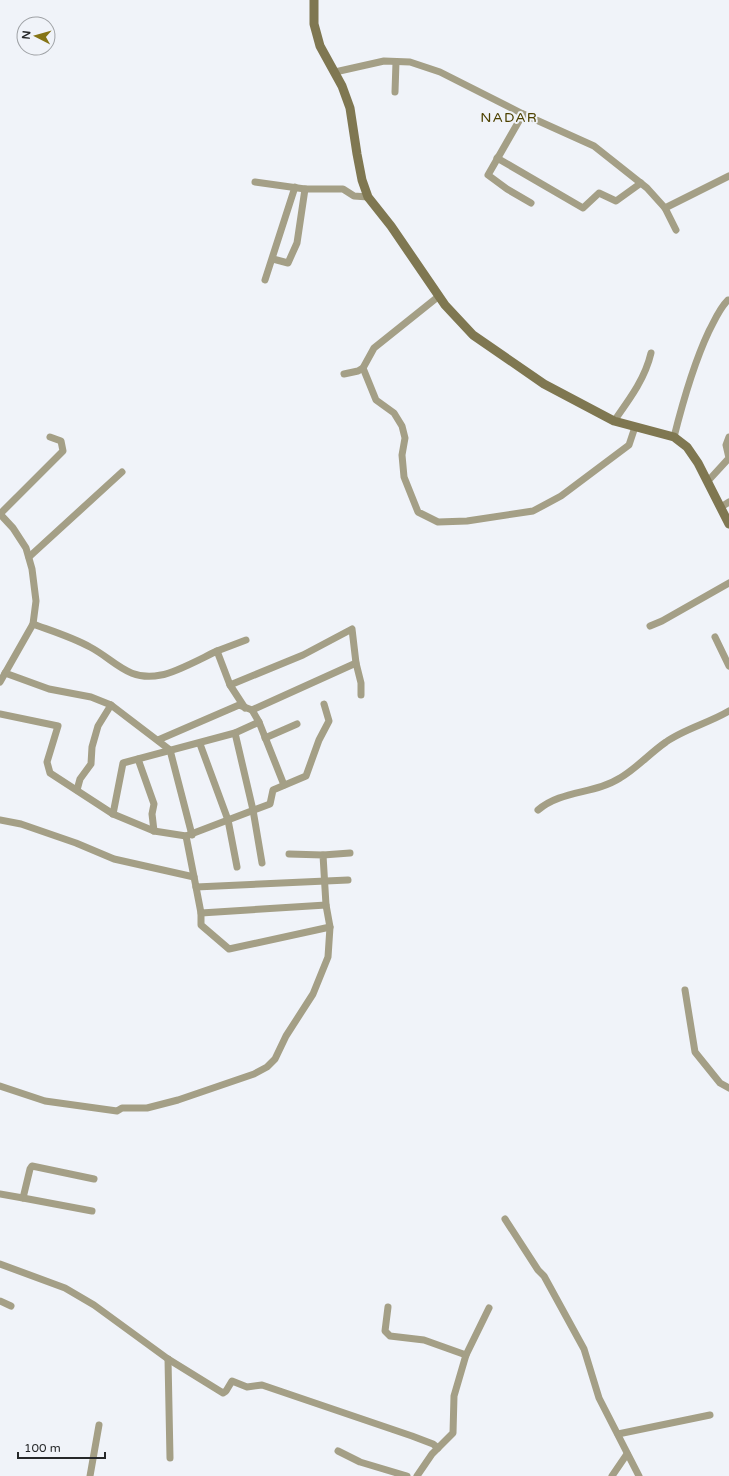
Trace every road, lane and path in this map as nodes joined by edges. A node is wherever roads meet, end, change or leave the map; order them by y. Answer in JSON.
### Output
{"nodes":[{"id":1,"x":314,"y":0,"type":"edge"},
{"id":2,"x":396,"y":62,"type":"junction"},
{"id":3,"x":335,"y":72,"type":"junction"},
{"id":4,"x":395,"y":92,"type":"dead end"},
{"id":5,"x":524,"y":114,"type":"junction"},
{"id":6,"x":497,"y":158,"type":"junction"},
{"id":7,"x":729,"y":176,"type":"edge"},
{"id":8,"x":255,"y":182,"type":"dead end"},
{"id":9,"x":642,"y":183,"type":"junction"},
{"id":10,"x":295,"y":187,"type":"junction"},
{"id":11,"x":305,"y":189,"type":"junction"},
{"id":12,"x":368,"y":197,"type":"junction"},
{"id":13,"x":531,"y":203,"type":"dead end"},
{"id":14,"x":665,"y":208,"type":"junction"},
{"id":15,"x":676,"y":230,"type":"dead end"},
{"id":16,"x":273,"y":259,"type":"junction"},
{"id":17,"x":265,"y":280,"type":"dead end"},
{"id":18,"x":440,"y":296,"type":"junction"},
{"id":19,"x":729,"y":300,"type":"edge"},
{"id":20,"x":651,"y":353,"type":"dead end"},
{"id":21,"x":363,"y":368,"type":"junction"},
{"id":22,"x":344,"y":374,"type":"dead end"},
{"id":23,"x":614,"y":421,"type":"junction"},
{"id":24,"x":635,"y":427,"type":"junction"},
{"id":25,"x":50,"y":437,"type":"dead end"},
{"id":26,"x":674,"y":437,"type":"junction"},
{"id":27,"x":729,"y":438,"type":"edge"},
{"id":28,"x":729,"y":458,"type":"edge"},
{"id":29,"x":122,"y":472,"type":"dead end"},
{"id":30,"x":708,"y":481,"type":"junction"},
{"id":31,"x":725,"y":504,"type":"edge"},
{"id":32,"x":0,"y":514,"type":"edge"},
{"id":33,"x":729,"y":524,"type":"edge"},
{"id":34,"x":29,"y":557,"type":"junction"},
{"id":35,"x":729,"y":583,"type":"edge"},
{"id":36,"x":33,"y":624,"type":"junction"},
{"id":37,"x":650,"y":626,"type":"dead end"},
{"id":38,"x":715,"y":637,"type":"dead end"},
{"id":39,"x":246,"y":640,"type":"dead end"},
{"id":40,"x":217,"y":651,"type":"junction"},
{"id":41,"x":356,"y":663,"type":"junction"},
{"id":42,"x":729,"y":666,"type":"edge"},
{"id":43,"x":5,"y":673,"type":"junction"},
{"id":44,"x":0,"y":682,"type":"edge"},
{"id":45,"x":230,"y":685,"type":"junction"},
{"id":46,"x":361,"y":695,"type":"dead end"},
{"id":47,"x":324,"y":704,"type":"dead end"},
{"id":48,"x":111,"y":705,"type":"junction"},
{"id":49,"x":249,"y":709,"type":"junction"},
{"id":50,"x":729,"y":711,"type":"edge"},
{"id":51,"x":0,"y":714,"type":"edge"},
{"id":52,"x":259,"y":722,"type":"junction"},
{"id":53,"x":296,"y":724,"type":"dead end"},
{"id":54,"x":235,"y":733,"type":"junction"},
{"id":55,"x":265,"y":738,"type":"junction"},
{"id":56,"x":158,"y":740,"type":"junction"},
{"id":57,"x":200,"y":744,"type":"junction"},
{"id":58,"x":170,"y":750,"type":"junction"},
{"id":59,"x":138,"y":758,"type":"junction"},
{"id":60,"x":284,"y":786,"type":"junction"},
{"id":61,"x":77,"y":790,"type":"junction"},
{"id":62,"x":253,"y":810,"type":"junction"},
{"id":63,"x":538,"y":810,"type":"dead end"},
{"id":64,"x":113,"y":814,"type":"junction"},
{"id":65,"x":0,"y":820,"type":"edge"},
{"id":66,"x":228,"y":820,"type":"junction"},
{"id":67,"x":154,"y":831,"type":"junction"},
{"id":68,"x":189,"y":835,"type":"junction"},
{"id":69,"x":350,"y":853,"type":"dead end"},
{"id":70,"x":289,"y":854,"type":"dead end"},
{"id":71,"x":323,"y":855,"type":"junction"},
{"id":72,"x":262,"y":863,"type":"dead end"},
{"id":73,"x":237,"y":867,"type":"dead end"},
{"id":74,"x":194,"y":877,"type":"junction"},
{"id":75,"x":348,"y":880,"type":"dead end"},
{"id":76,"x":325,"y":881,"type":"junction"},
{"id":77,"x":196,"y":887,"type":"junction"},
{"id":78,"x":326,"y":904,"type":"junction"},
{"id":79,"x":201,"y":913,"type":"junction"},
{"id":80,"x":330,"y":927,"type":"junction"},
{"id":81,"x":685,"y":990,"type":"dead end"},
{"id":82,"x":0,"y":1086,"type":"edge"},
{"id":83,"x":729,"y":1088,"type":"edge"},
{"id":84,"x":94,"y":1178,"type":"dead end"},
{"id":85,"x":0,"y":1194,"type":"edge"},
{"id":86,"x":23,"y":1198,"type":"junction"},
{"id":87,"x":92,"y":1210,"type":"dead end"},
{"id":88,"x":505,"y":1219,"type":"dead end"},
{"id":89,"x":0,"y":1264,"type":"edge"},
{"id":90,"x":0,"y":1301,"type":"edge"},
{"id":91,"x":11,"y":1306,"type":"dead end"},
{"id":92,"x":388,"y":1307,"type":"dead end"},
{"id":93,"x":489,"y":1308,"type":"dead end"},
{"id":94,"x":466,"y":1355,"type":"junction"},
{"id":95,"x":168,"y":1359,"type":"junction"},
{"id":96,"x":710,"y":1415,"type":"dead end"},
{"id":97,"x":99,"y":1425,"type":"dead end"},
{"id":98,"x":618,"y":1434,"type":"junction"},
{"id":99,"x":438,"y":1448,"type":"junction"},
{"id":100,"x":338,"y":1451,"type":"dead end"},
{"id":101,"x":627,"y":1454,"type":"junction"},
{"id":102,"x":170,"y":1458,"type":"dead end"},
{"id":103,"x":90,"y":1476,"type":"edge"},
{"id":104,"x":407,"y":1476,"type":"edge"},
{"id":105,"x":417,"y":1476,"type":"edge"},
{"id":106,"x":612,"y":1476,"type":"edge"},
{"id":107,"x":639,"y":1476,"type":"edge"}],
"edges":[{"from":1,"to":3,"type":"main road"},
{"from":2,"to":3,"type":"street"},
{"from":2,"to":4,"type":"street"},
{"from":2,"to":5,"type":"street"},
{"from":3,"to":12,"type":"main road"},
{"from":5,"to":6,"type":"street"},
{"from":5,"to":9,"type":"street"},
{"from":6,"to":9,"type":"street"},
{"from":6,"to":13,"type":"street"},
{"from":7,"to":14,"type":"street"},
{"from":8,"to":10,"type":"street"},
{"from":9,"to":14,"type":"street"},
{"from":10,"to":11,"type":"street"},
{"from":10,"to":16,"type":"street"},
{"from":11,"to":12,"type":"street"},
{"from":11,"to":16,"type":"street"},
{"from":12,"to":18,"type":"main road"},
{"from":14,"to":15,"type":"street"},
{"from":16,"to":17,"type":"street"},
{"from":18,"to":21,"type":"street"},
{"from":18,"to":23,"type":"main road"},
{"from":19,"to":26,"type":"street"},
{"from":20,"to":23,"type":"street"},
{"from":21,"to":22,"type":"street"},
{"from":21,"to":24,"type":"street"},
{"from":23,"to":24,"type":"main road"},
{"from":24,"to":26,"type":"main road"},
{"from":25,"to":32,"type":"street"},
{"from":26,"to":30,"type":"main road"},
{"from":27,"to":28,"type":"street"},
{"from":28,"to":30,"type":"street"},
{"from":29,"to":34,"type":"street"},
{"from":30,"to":31,"type":"main road"},
{"from":31,"to":33,"type":"main road"},
{"from":32,"to":34,"type":"street"},
{"from":34,"to":36,"type":"street"},
{"from":35,"to":37,"type":"street"},
{"from":36,"to":40,"type":"street"},
{"from":36,"to":43,"type":"street"},
{"from":38,"to":42,"type":"street"},
{"from":39,"to":40,"type":"street"},
{"from":40,"to":45,"type":"street"},
{"from":41,"to":45,"type":"street"},
{"from":41,"to":46,"type":"street"},
{"from":41,"to":49,"type":"street"},
{"from":43,"to":44,"type":"street"},
{"from":43,"to":48,"type":"street"},
{"from":45,"to":49,"type":"street"},
{"from":47,"to":60,"type":"street"},
{"from":48,"to":56,"type":"street"},
{"from":48,"to":61,"type":"street"},
{"from":49,"to":52,"type":"street"},
{"from":49,"to":56,"type":"street"},
{"from":50,"to":63,"type":"street"},
{"from":51,"to":61,"type":"street"},
{"from":52,"to":54,"type":"street"},
{"from":52,"to":55,"type":"street"},
{"from":53,"to":55,"type":"street"},
{"from":54,"to":57,"type":"street"},
{"from":54,"to":62,"type":"street"},
{"from":55,"to":60,"type":"street"},
{"from":56,"to":58,"type":"street"},
{"from":57,"to":58,"type":"street"},
{"from":57,"to":66,"type":"street"},
{"from":58,"to":59,"type":"street"},
{"from":58,"to":68,"type":"street"},
{"from":59,"to":64,"type":"street"},
{"from":59,"to":67,"type":"street"},
{"from":60,"to":62,"type":"street"},
{"from":61,"to":64,"type":"street"},
{"from":62,"to":66,"type":"street"},
{"from":62,"to":72,"type":"street"},
{"from":64,"to":67,"type":"street"},
{"from":65,"to":74,"type":"street"},
{"from":66,"to":68,"type":"street"},
{"from":66,"to":73,"type":"street"},
{"from":67,"to":68,"type":"street"},
{"from":68,"to":74,"type":"street"},
{"from":69,"to":71,"type":"street"},
{"from":70,"to":71,"type":"street"},
{"from":71,"to":76,"type":"street"},
{"from":74,"to":77,"type":"street"},
{"from":75,"to":76,"type":"street"},
{"from":76,"to":77,"type":"street"},
{"from":76,"to":78,"type":"street"},
{"from":77,"to":79,"type":"street"},
{"from":78,"to":79,"type":"street"},
{"from":78,"to":80,"type":"street"},
{"from":79,"to":80,"type":"street"},
{"from":80,"to":82,"type":"street"},
{"from":81,"to":83,"type":"street"},
{"from":84,"to":86,"type":"street"},
{"from":85,"to":86,"type":"street"},
{"from":86,"to":87,"type":"street"},
{"from":88,"to":98,"type":"street"},
{"from":89,"to":95,"type":"street"},
{"from":90,"to":91,"type":"street"},
{"from":92,"to":94,"type":"street"},
{"from":93,"to":94,"type":"street"},
{"from":94,"to":99,"type":"street"},
{"from":95,"to":99,"type":"street"},
{"from":95,"to":102,"type":"street"},
{"from":96,"to":98,"type":"street"},
{"from":97,"to":103,"type":"street"},
{"from":98,"to":101,"type":"street"},
{"from":99,"to":105,"type":"street"},
{"from":100,"to":104,"type":"street"},
{"from":101,"to":106,"type":"street"},
{"from":101,"to":107,"type":"street"}]}
